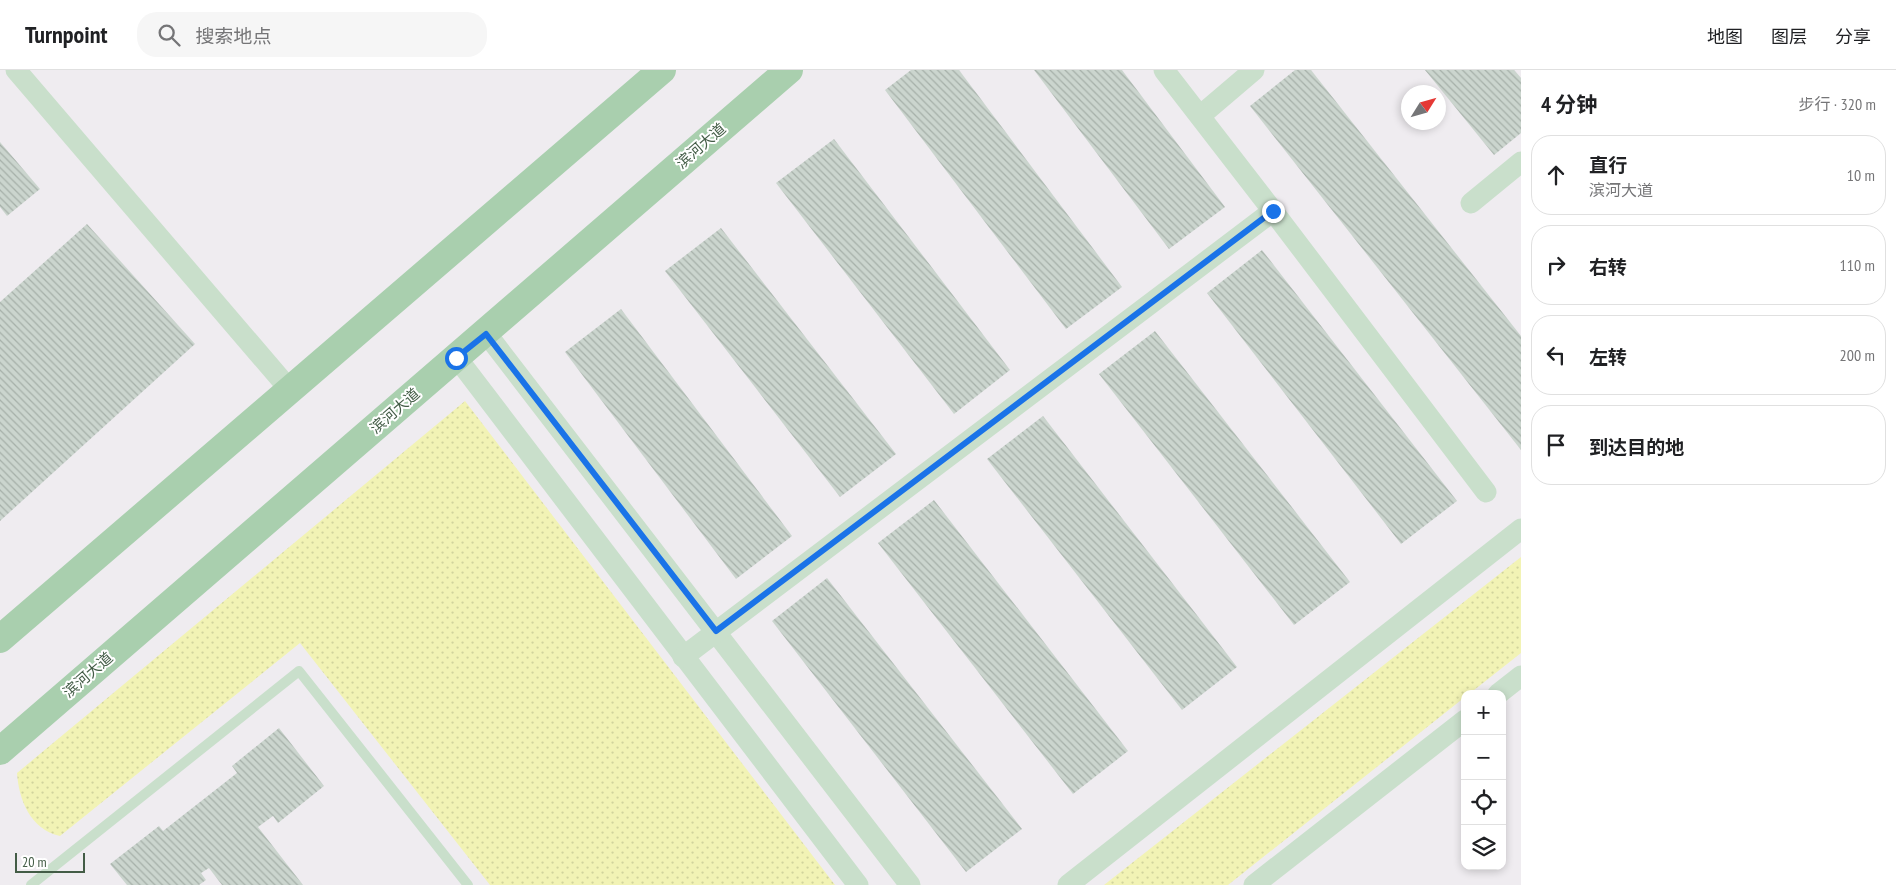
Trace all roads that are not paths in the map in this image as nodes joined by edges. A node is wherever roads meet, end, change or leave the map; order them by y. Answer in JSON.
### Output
{"nodes":[{"id":1,"x":16,"y":70,"type":"edge"},
{"id":2,"x":662,"y":70,"type":"edge"},
{"id":3,"x":789,"y":70,"type":"edge"},
{"id":4,"x":1164,"y":70,"type":"edge"},
{"id":5,"x":1254,"y":70,"type":"edge"},
{"id":6,"x":1200,"y":116,"type":"junction"},
{"id":7,"x":1521,"y":162,"type":"edge"},
{"id":8,"x":1470,"y":203,"type":"dead end"},
{"id":9,"x":1273,"y":211,"type":"junction"},
{"id":10,"x":486,"y":334,"type":"junction"},
{"id":11,"x":456,"y":358,"type":"junction"},
{"id":12,"x":290,"y":390,"type":"junction"},
{"id":13,"x":1486,"y":492,"type":"dead end"},
{"id":14,"x":1521,"y":529,"type":"edge"},
{"id":15,"x":716,"y":631,"type":"junction"},
{"id":16,"x":0,"y":639,"type":"edge"},
{"id":17,"x":683,"y":657,"type":"junction"},
{"id":18,"x":1521,"y":676,"type":"edge"},
{"id":19,"x":1503,"y":690,"type":"edge"},
{"id":20,"x":1461,"y":723,"type":"edge"},
{"id":21,"x":0,"y":751,"type":"edge"},
{"id":22,"x":31,"y":885,"type":"edge"},
{"id":23,"x":468,"y":885,"type":"edge"},
{"id":24,"x":858,"y":885,"type":"edge"},
{"id":25,"x":910,"y":885,"type":"edge"},
{"id":26,"x":1068,"y":885,"type":"edge"},
{"id":27,"x":1254,"y":885,"type":"edge"}],
"edges":[{"from":1,"to":12,"type":"street"},
{"from":2,"to":12,"type":"main road"},
{"from":3,"to":10,"type":"main road","name":"滨河大道"},
{"from":4,"to":6,"type":"street"},
{"from":5,"to":6,"type":"street"},
{"from":6,"to":9,"type":"street"},
{"from":7,"to":8,"type":"street"},
{"from":9,"to":13,"type":"street"},
{"from":9,"to":15,"type":"street"},
{"from":10,"to":11,"type":"main road","name":"滨河大道"},
{"from":10,"to":15,"type":"street"},
{"from":11,"to":17,"type":"street"},
{"from":11,"to":21,"type":"main road","name":"滨河大道"},
{"from":12,"to":16,"type":"main road"},
{"from":14,"to":26,"type":"street"},
{"from":15,"to":17,"type":"street"},
{"from":15,"to":25,"type":"street"},
{"from":17,"to":24,"type":"street"},
{"from":18,"to":19,"type":"street"},
{"from":20,"to":27,"type":"street"},
{"from":22,"to":23,"type":"lane"}]}
